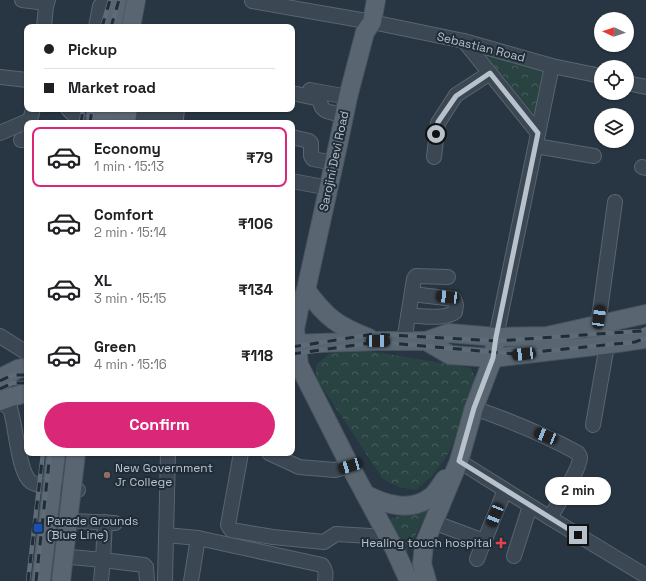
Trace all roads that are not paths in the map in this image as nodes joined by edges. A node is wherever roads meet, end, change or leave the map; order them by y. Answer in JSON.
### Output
{"nodes":[{"id":1,"x":22,"y":0,"type":"edge"},
{"id":2,"x":120,"y":0,"type":"edge"},
{"id":3,"x":136,"y":0,"type":"edge"},
{"id":4,"x":140,"y":0,"type":"edge"},
{"id":5,"x":365,"y":0,"type":"edge"},
{"id":6,"x":376,"y":0,"type":"edge"},
{"id":7,"x":48,"y":1,"type":"edge"},
{"id":8,"x":252,"y":1,"type":"dead end"},
{"id":9,"x":44,"y":24,"type":"edge"},
{"id":10,"x":97,"y":24,"type":"edge"},
{"id":11,"x":113,"y":24,"type":"edge"},
{"id":12,"x":121,"y":24,"type":"edge"},
{"id":13,"x":132,"y":24,"type":"edge"},
{"id":14,"x":138,"y":24,"type":"edge"},
{"id":15,"x":366,"y":24,"type":"junction"},
{"id":16,"x":464,"y":41,"type":"junction"},
{"id":17,"x":552,"y":66,"type":"junction"},
{"id":18,"x":490,"y":73,"type":"junction"},
{"id":19,"x":594,"y":75,"type":"edge"},
{"id":20,"x":0,"y":77,"type":"edge"},
{"id":21,"x":24,"y":80,"type":"edge"},
{"id":22,"x":634,"y":84,"type":"edge"},
{"id":23,"x":295,"y":87,"type":"edge"},
{"id":24,"x":646,"y":87,"type":"edge"},
{"id":25,"x":295,"y":94,"type":"edge"},
{"id":26,"x":348,"y":97,"type":"junction"},
{"id":27,"x":177,"y":112,"type":"edge"},
{"id":28,"x":344,"y":115,"type":"junction"},
{"id":29,"x":123,"y":116,"type":"edge"},
{"id":30,"x":24,"y":121,"type":"edge"},
{"id":31,"x":0,"y":133,"type":"edge"},
{"id":32,"x":295,"y":138,"type":"edge"},
{"id":33,"x":537,"y":140,"type":"junction"},
{"id":34,"x":594,"y":156,"type":"dead end"},
{"id":35,"x":434,"y":157,"type":"dead end"},
{"id":36,"x":334,"y":163,"type":"junction"},
{"id":37,"x":295,"y":182,"type":"edge"},
{"id":38,"x":329,"y":188,"type":"junction"},
{"id":39,"x":615,"y":202,"type":"dead end"},
{"id":40,"x":448,"y":277,"type":"dead end"},
{"id":41,"x":306,"y":290,"type":"junction"},
{"id":42,"x":412,"y":294,"type":"junction"},
{"id":43,"x":646,"y":314,"type":"edge"},
{"id":44,"x":408,"y":315,"type":"junction"},
{"id":45,"x":598,"y":325,"type":"junction"},
{"id":46,"x":295,"y":329,"type":"edge"},
{"id":47,"x":0,"y":336,"type":"edge"},
{"id":48,"x":496,"y":337,"type":"junction"},
{"id":49,"x":646,"y":338,"type":"edge"},
{"id":50,"x":378,"y":341,"type":"junction"},
{"id":51,"x":404,"y":341,"type":"junction"},
{"id":52,"x":426,"y":341,"type":"junction"},
{"id":53,"x":295,"y":344,"type":"edge"},
{"id":54,"x":607,"y":345,"type":"junction"},
{"id":55,"x":24,"y":351,"type":"edge"},
{"id":56,"x":493,"y":358,"type":"junction"},
{"id":57,"x":295,"y":365,"type":"edge"},
{"id":58,"x":24,"y":368,"type":"edge"},
{"id":59,"x":0,"y":378,"type":"edge"},
{"id":60,"x":24,"y":395,"type":"edge"},
{"id":61,"x":0,"y":402,"type":"edge"},
{"id":62,"x":474,"y":408,"type":"junction"},
{"id":63,"x":592,"y":425,"type":"dead end"},
{"id":64,"x":56,"y":456,"type":"edge"},
{"id":65,"x":68,"y":456,"type":"edge"},
{"id":66,"x":76,"y":456,"type":"edge"},
{"id":67,"x":83,"y":456,"type":"edge"},
{"id":68,"x":168,"y":456,"type":"edge"},
{"id":69,"x":240,"y":456,"type":"edge"},
{"id":70,"x":275,"y":456,"type":"edge"},
{"id":71,"x":459,"y":461,"type":"junction"},
{"id":72,"x":350,"y":466,"type":"junction"},
{"id":73,"x":51,"y":488,"type":"junction"},
{"id":74,"x":78,"y":490,"type":"junction"},
{"id":75,"x":505,"y":490,"type":"junction"},
{"id":76,"x":365,"y":494,"type":"junction"},
{"id":77,"x":530,"y":506,"type":"junction"},
{"id":78,"x":550,"y":518,"type":"junction"},
{"id":79,"x":74,"y":521,"type":"junction"},
{"id":80,"x":433,"y":522,"type":"junction"},
{"id":81,"x":166,"y":535,"type":"junction"},
{"id":82,"x":388,"y":537,"type":"junction"},
{"id":83,"x":198,"y":538,"type":"junction"},
{"id":84,"x":484,"y":541,"type":"junction"},
{"id":85,"x":514,"y":556,"type":"dead end"},
{"id":86,"x":71,"y":557,"type":"junction"},
{"id":87,"x":477,"y":559,"type":"dead end"},
{"id":88,"x":103,"y":560,"type":"junction"},
{"id":89,"x":646,"y":576,"type":"edge"},
{"id":90,"x":417,"y":577,"type":"edge"},
{"id":91,"x":41,"y":581,"type":"edge"},
{"id":92,"x":53,"y":581,"type":"edge"},
{"id":93,"x":61,"y":581,"type":"edge"},
{"id":94,"x":68,"y":581,"type":"edge"},
{"id":95,"x":101,"y":581,"type":"edge"},
{"id":96,"x":147,"y":581,"type":"edge"},
{"id":97,"x":165,"y":581,"type":"edge"},
{"id":98,"x":191,"y":581,"type":"edge"},
{"id":99,"x":325,"y":581,"type":"edge"}],
"edges":[{"from":1,"to":7,"type":"street"},
{"from":2,"to":10,"type":"street"},
{"from":2,"to":11,"type":"main road"},
{"from":2,"to":12,"type":"main road"},
{"from":3,"to":13,"type":"main road"},
{"from":4,"to":14,"type":"main road"},
{"from":5,"to":15,"type":"main road","name":"Sarojini Devi Road"},
{"from":6,"to":15,"type":"main road","name":"Sarojini Devi Road"},
{"from":7,"to":9,"type":"street"},
{"from":8,"to":15,"type":"street","name":"Sebastian Road"},
{"from":15,"to":16,"type":"street","name":"Sebastian Road"},
{"from":15,"to":26,"type":"main road","name":"Sarojini Devi Road"},
{"from":16,"to":17,"type":"street","name":"Sebastian Road"},
{"from":16,"to":18,"type":"street"},
{"from":17,"to":19,"type":"street","name":"Sebastian Road"},
{"from":17,"to":33,"type":"street"},
{"from":18,"to":33,"type":"street"},
{"from":18,"to":35,"type":"street"},
{"from":20,"to":21,"type":"street"},
{"from":22,"to":24,"type":"street"},
{"from":23,"to":26,"type":"street"},
{"from":25,"to":28,"type":"street"},
{"from":26,"to":28,"type":"main road","name":"Sarojini Devi Road"},
{"from":27,"to":29,"type":"street"},
{"from":28,"to":36,"type":"main road","name":"Sarojini Devi Road"},
{"from":30,"to":31,"type":"street"},
{"from":32,"to":36,"type":"street"},
{"from":33,"to":34,"type":"street"},
{"from":33,"to":48,"type":"street"},
{"from":36,"to":38,"type":"main road","name":"Sarojini Devi Road"},
{"from":37,"to":38,"type":"street"},
{"from":38,"to":41,"type":"main road","name":"Sarojini Devi Road"},
{"from":39,"to":45,"type":"street"},
{"from":40,"to":42,"type":"street"},
{"from":41,"to":46,"type":"main road","name":"Sarojini Devi Road"},
{"from":41,"to":50,"type":"main road"},
{"from":42,"to":44,"type":"street"},
{"from":42,"to":44,"type":"street"},
{"from":43,"to":45,"type":"main road"},
{"from":44,"to":51,"type":"street"},
{"from":45,"to":48,"type":"main road"},
{"from":47,"to":55,"type":"street"},
{"from":48,"to":52,"type":"main road"},
{"from":48,"to":56,"type":"main road"},
{"from":49,"to":54,"type":"main road"},
{"from":50,"to":51,"type":"main road"},
{"from":50,"to":53,"type":"main road"},
{"from":51,"to":52,"type":"main road"},
{"from":52,"to":56,"type":"main road"},
{"from":54,"to":56,"type":"main road"},
{"from":54,"to":63,"type":"street"},
{"from":56,"to":62,"type":"main road"},
{"from":57,"to":72,"type":"main road","name":"Sarojini Devi Road"},
{"from":58,"to":59,"type":"main road"},
{"from":60,"to":61,"type":"main road"},
{"from":61,"to":73,"type":"street"},
{"from":62,"to":71,"type":"main road"},
{"from":62,"to":78,"type":"street"},
{"from":64,"to":73,"type":"main road"},
{"from":65,"to":92,"type":"main road"},
{"from":66,"to":93,"type":"main road","bridge":true},
{"from":67,"to":74,"type":"main road"},
{"from":68,"to":81,"type":"street"},
{"from":69,"to":82,"type":"street"},
{"from":70,"to":72,"type":"street"},
{"from":71,"to":75,"type":"street"},
{"from":71,"to":76,"type":"main road"},
{"from":71,"to":80,"type":"main road"},
{"from":72,"to":76,"type":"main road","name":"Sarojini Devi Road"},
{"from":73,"to":74,"type":"street"},
{"from":73,"to":91,"type":"main road"},
{"from":74,"to":79,"type":"main road"},
{"from":75,"to":77,"type":"street"},
{"from":75,"to":84,"type":"street"},
{"from":76,"to":82,"type":"main road","name":"Sarojini Devi Road"},
{"from":77,"to":78,"type":"street"},
{"from":77,"to":85,"type":"street"},
{"from":78,"to":89,"type":"street"},
{"from":79,"to":86,"type":"main road"},
{"from":79,"to":88,"type":"street"},
{"from":80,"to":84,"type":"street"},
{"from":80,"to":90,"type":"main road"},
{"from":81,"to":83,"type":"street"},
{"from":81,"to":97,"type":"street"},
{"from":82,"to":90,"type":"main road","name":"Sarojini Devi Road"},
{"from":83,"to":98,"type":"street"},
{"from":83,"to":99,"type":"street"},
{"from":84,"to":87,"type":"street"},
{"from":86,"to":88,"type":"street"},
{"from":86,"to":94,"type":"main road"},
{"from":88,"to":95,"type":"street"},
{"from":88,"to":96,"type":"street"}]}
